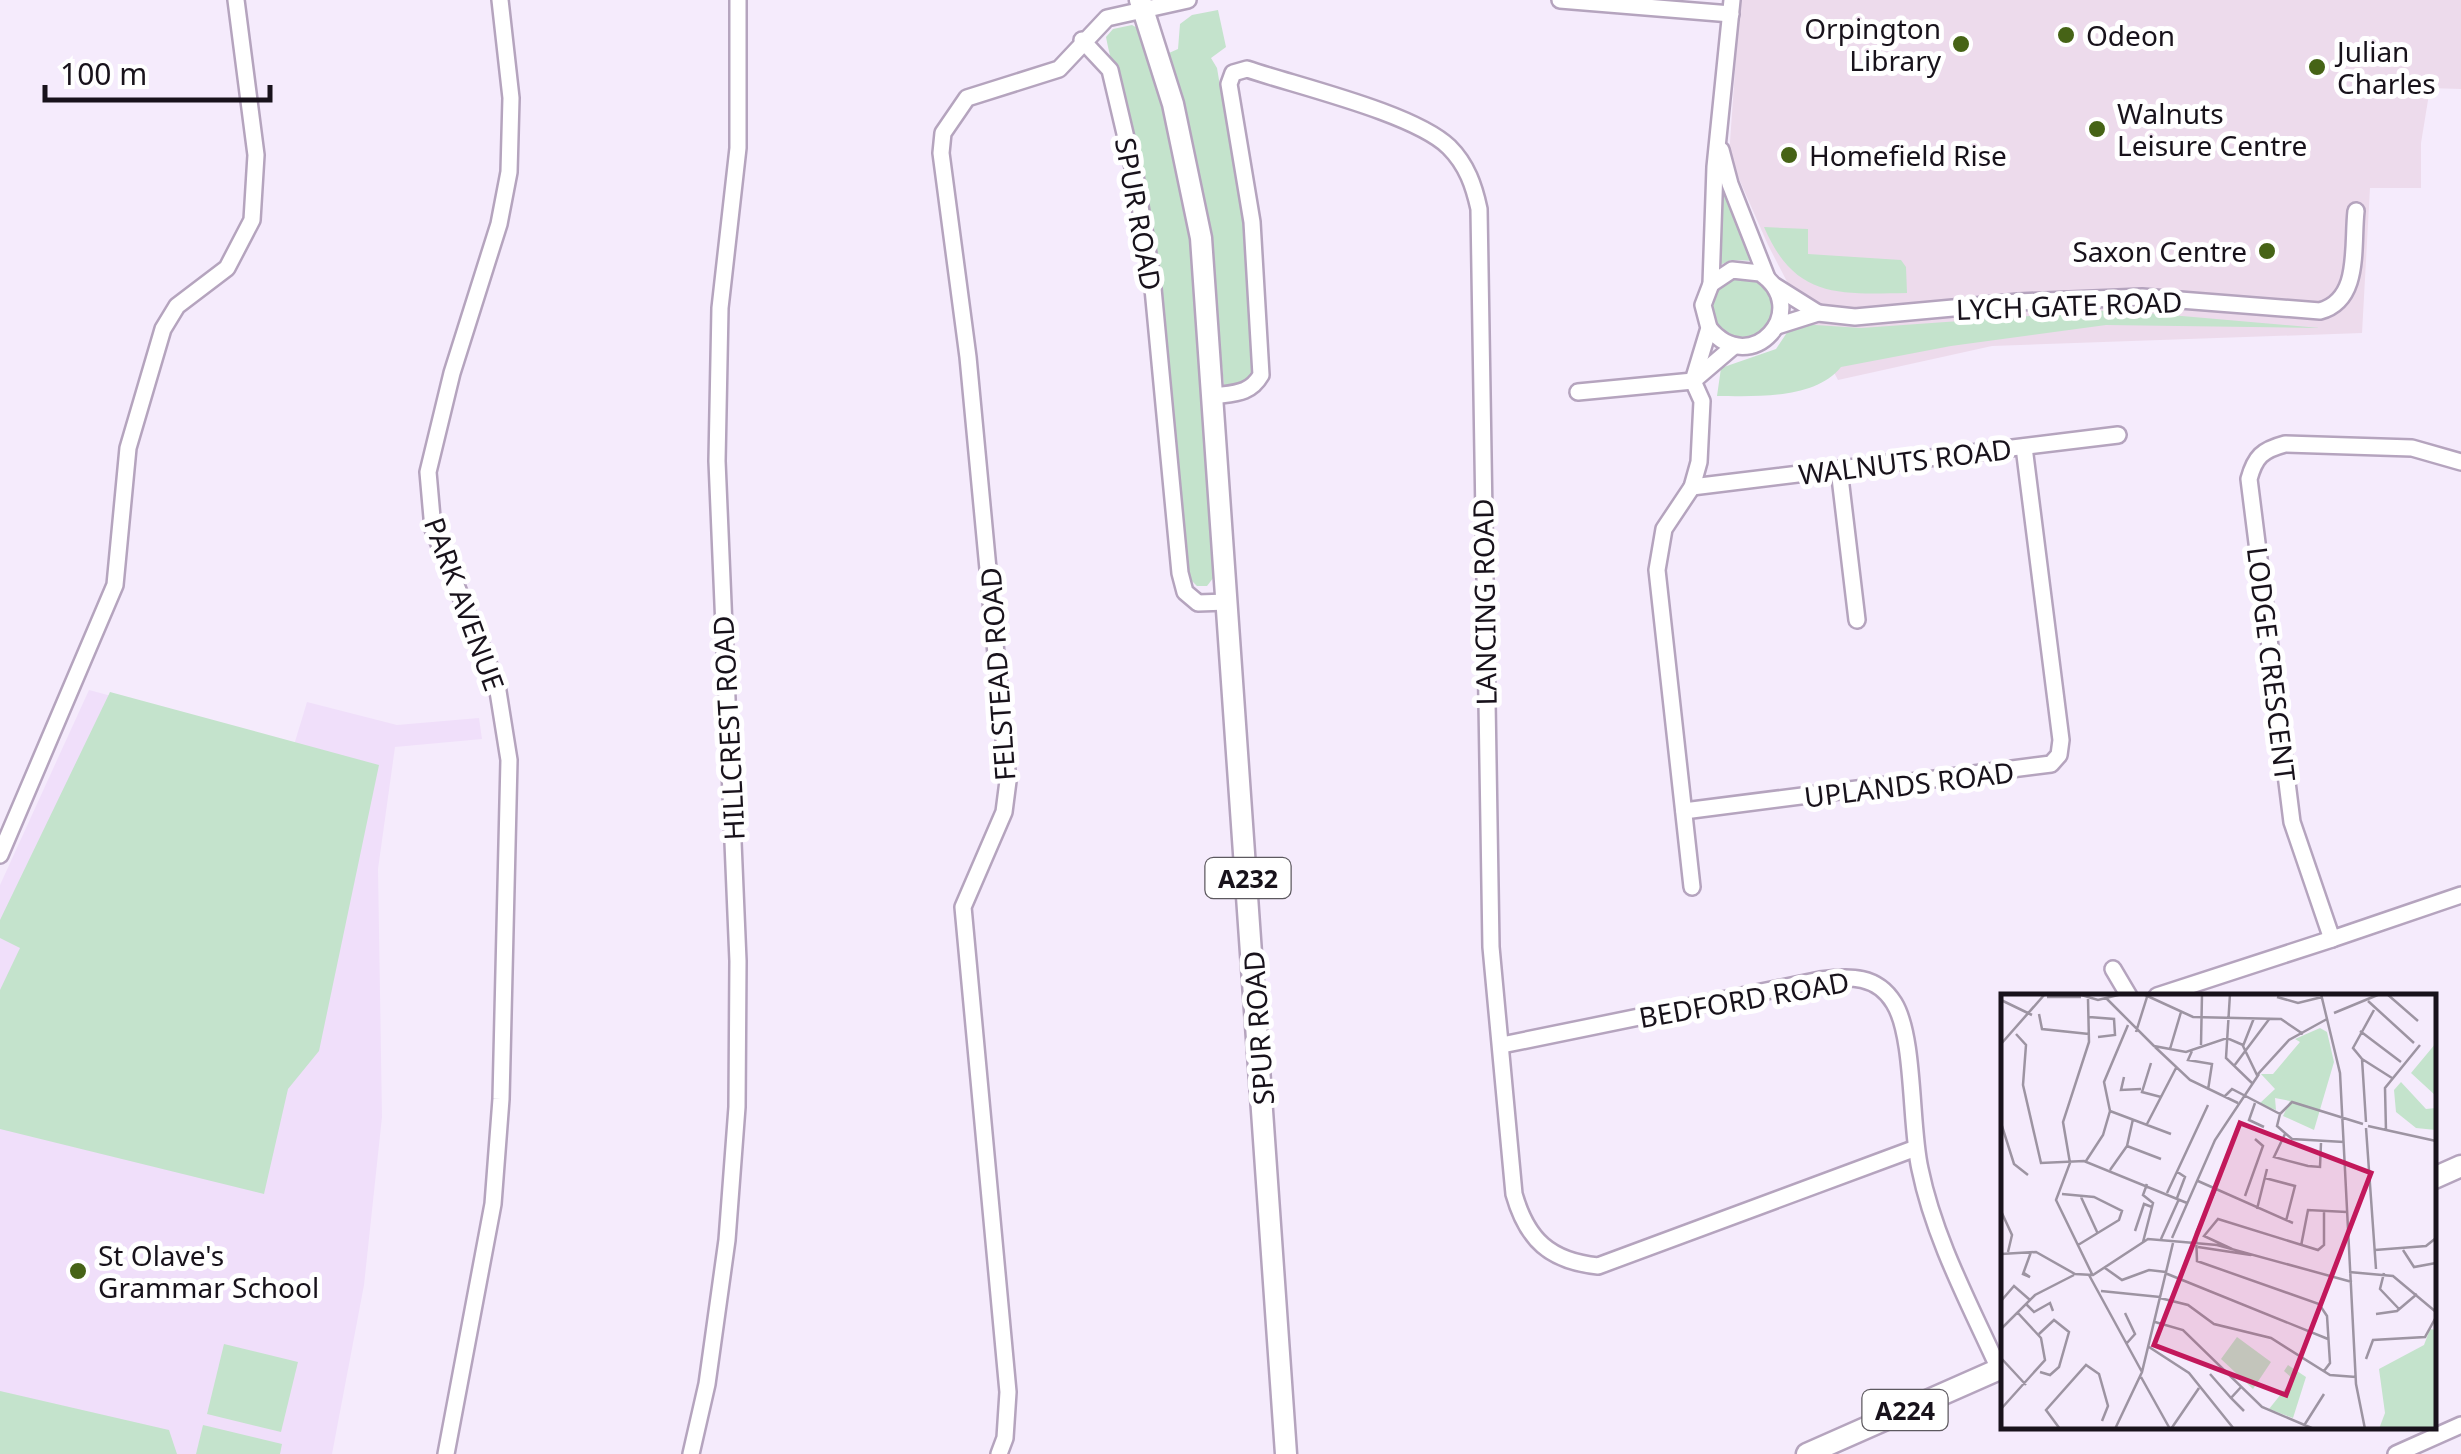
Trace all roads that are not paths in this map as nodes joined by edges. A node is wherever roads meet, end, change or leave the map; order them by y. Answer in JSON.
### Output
{"nodes":[{"id":1,"x":236,"y":0,"type":"edge"},
{"id":2,"x":500,"y":0,"type":"edge"},
{"id":3,"x":738,"y":0,"type":"edge"},
{"id":4,"x":1188,"y":0,"type":"edge"},
{"id":5,"x":1560,"y":0,"type":"edge"},
{"id":6,"x":1142,"y":7,"type":"edge"},
{"id":7,"x":1731,"y":7,"type":"edge"},
{"id":8,"x":1082,"y":40,"type":"junction"},
{"id":9,"x":1720,"y":142,"type":"junction"},
{"id":10,"x":2356,"y":211,"type":"dead end"},
{"id":11,"x":1770,"y":281,"type":"junction"},
{"id":12,"x":1710,"y":284,"type":"junction"},
{"id":13,"x":1818,"y":313,"type":"junction"},
{"id":14,"x":1777,"y":326,"type":"junction"},
{"id":15,"x":1708,"y":328,"type":"junction"},
{"id":16,"x":1734,"y":346,"type":"junction"},
{"id":17,"x":1694,"y":381,"type":"junction"},
{"id":18,"x":1578,"y":392,"type":"dead end"},
{"id":19,"x":1214,"y":396,"type":"junction"},
{"id":20,"x":2118,"y":436,"type":"dead end"},
{"id":21,"x":2024,"y":447,"type":"junction"},
{"id":22,"x":2461,"y":462,"type":"edge"},
{"id":23,"x":1839,"y":469,"type":"junction"},
{"id":24,"x":1692,"y":487,"type":"junction"},
{"id":25,"x":1227,"y":602,"type":"junction"},
{"id":26,"x":1857,"y":620,"type":"dead end"},
{"id":27,"x":1684,"y":811,"type":"junction"},
{"id":28,"x":0,"y":855,"type":"edge"},
{"id":29,"x":1692,"y":887,"type":"dead end"},
{"id":30,"x":2461,"y":894,"type":"edge"},
{"id":31,"x":2332,"y":939,"type":"junction"},
{"id":32,"x":2113,"y":969,"type":"dead end"},
{"id":33,"x":2128,"y":994,"type":"edge"},
{"id":34,"x":2163,"y":994,"type":"edge"},
{"id":35,"x":1502,"y":1044,"type":"junction"},
{"id":36,"x":1916,"y":1148,"type":"junction"},
{"id":37,"x":2461,"y":1166,"type":"edge"},
{"id":38,"x":2436,"y":1177,"type":"edge"},
{"id":39,"x":2001,"y":1368,"type":"edge"},
{"id":40,"x":2461,"y":1424,"type":"edge"},
{"id":41,"x":446,"y":1454,"type":"edge"},
{"id":42,"x":691,"y":1454,"type":"edge"},
{"id":43,"x":999,"y":1454,"type":"edge"},
{"id":44,"x":1286,"y":1454,"type":"edge"},
{"id":45,"x":1807,"y":1454,"type":"edge"},
{"id":46,"x":2396,"y":1454,"type":"edge"}],
"edges":[{"from":1,"to":28,"type":"street"},
{"from":2,"to":41,"type":"street","name":"PARK AVENUE"},
{"from":3,"to":42,"type":"street","name":"HILLCREST ROAD"},
{"from":4,"to":6,"type":"street","name":"FELSTEAD ROAD"},
{"from":5,"to":7,"type":"street"},
{"from":6,"to":8,"type":"street","name":"FELSTEAD ROAD"},
{"from":6,"to":19,"type":"main road","name":"SPUR ROAD","number":"A232"},
{"from":7,"to":9,"type":"street"},
{"from":8,"to":25,"type":"street","name":"SPUR ROAD"},
{"from":8,"to":43,"type":"street","name":"FELSTEAD ROAD"},
{"from":9,"to":11,"type":"street"},
{"from":9,"to":12,"type":"street"},
{"from":10,"to":13,"type":"street","name":"LYCH GATE ROAD"},
{"from":11,"to":12,"type":"street"},
{"from":11,"to":13,"type":"street"},
{"from":11,"to":14,"type":"street"},
{"from":12,"to":15,"type":"street"},
{"from":13,"to":14,"type":"street","name":"LYCH GATE ROAD"},
{"from":14,"to":16,"type":"street"},
{"from":15,"to":16,"type":"street"},
{"from":15,"to":17,"type":"street"},
{"from":16,"to":17,"type":"street"},
{"from":17,"to":18,"type":"street"},
{"from":17,"to":24,"type":"street"},
{"from":19,"to":25,"type":"main road","name":"SPUR ROAD","number":"A232"},
{"from":19,"to":35,"type":"street","name":"LANCING ROAD"},
{"from":20,"to":21,"type":"street","name":"WALNUTS ROAD"},
{"from":21,"to":23,"type":"street","name":"WALNUTS ROAD"},
{"from":21,"to":27,"type":"street","name":"UPLANDS ROAD"},
{"from":22,"to":31,"type":"street","name":"LODGE CRESCENT"},
{"from":23,"to":24,"type":"street","name":"WALNUTS ROAD"},
{"from":23,"to":26,"type":"street"},
{"from":24,"to":27,"type":"street"},
{"from":25,"to":44,"type":"main road","name":"SPUR ROAD","number":"A232"},
{"from":27,"to":29,"type":"street"},
{"from":30,"to":31,"type":"street"},
{"from":31,"to":34,"type":"street"},
{"from":32,"to":33,"type":"street"},
{"from":35,"to":36,"type":"street","name":"BEDFORD ROAD"},
{"from":35,"to":36,"type":"street","name":"LANCING ROAD"},
{"from":36,"to":39,"type":"street","name":"BEDFORD ROAD"},
{"from":37,"to":38,"type":"main road"},
{"from":39,"to":45,"type":"main road","number":"A224"},
{"from":40,"to":46,"type":"street"}]}
